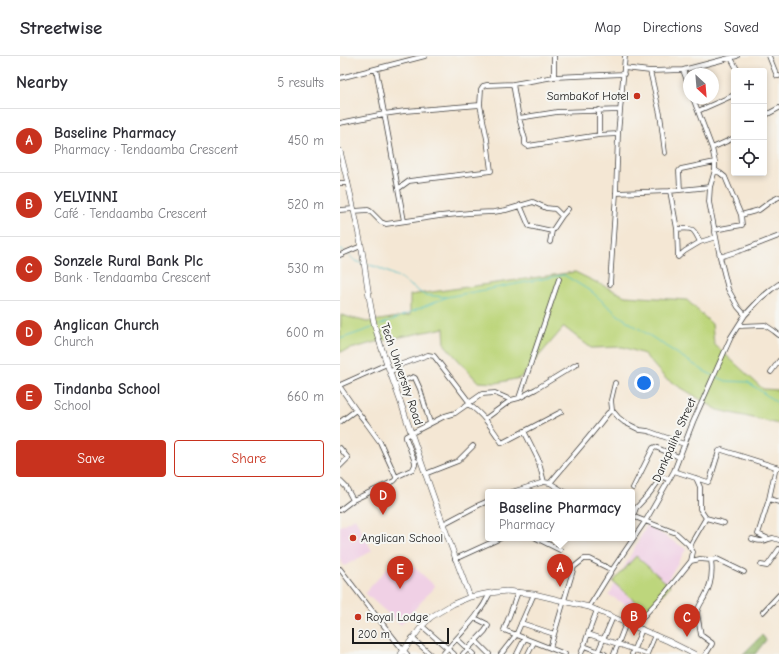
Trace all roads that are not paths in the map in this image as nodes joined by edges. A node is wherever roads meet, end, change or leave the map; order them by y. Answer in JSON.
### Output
{"nodes":[{"id":1,"x":425,"y":56,"type":"edge"},
{"id":2,"x":554,"y":56,"type":"edge"},
{"id":3,"x":626,"y":56,"type":"edge"},
{"id":4,"x":737,"y":56,"type":"edge"},
{"id":5,"x":769,"y":56,"type":"edge"},
{"id":6,"x":731,"y":58,"type":"junction"},
{"id":7,"x":624,"y":68,"type":"junction"},
{"id":8,"x":691,"y":68,"type":"edge"},
{"id":9,"x":736,"y":68,"type":"edge"},
{"id":10,"x":376,"y":69,"type":"junction"},
{"id":11,"x":683,"y":70,"type":"edge"},
{"id":12,"x":650,"y":71,"type":"junction"},
{"id":13,"x":624,"y":74,"type":"junction"},
{"id":14,"x":779,"y":76,"type":"edge"},
{"id":15,"x":554,"y":77,"type":"junction"},
{"id":16,"x":340,"y":78,"type":"edge"},
{"id":17,"x":513,"y":84,"type":"junction"},
{"id":18,"x":731,"y":96,"type":"edge"},
{"id":19,"x":695,"y":104,"type":"edge"},
{"id":20,"x":480,"y":105,"type":"junction"},
{"id":21,"x":779,"y":108,"type":"edge"},
{"id":22,"x":599,"y":110,"type":"junction"},
{"id":23,"x":620,"y":110,"type":"junction"},
{"id":24,"x":698,"y":111,"type":"junction"},
{"id":25,"x":384,"y":114,"type":"junction"},
{"id":26,"x":767,"y":115,"type":"edge"},
{"id":27,"x":519,"y":118,"type":"junction"},
{"id":28,"x":340,"y":122,"type":"edge"},
{"id":29,"x":618,"y":134,"type":"junction"},
{"id":30,"x":599,"y":136,"type":"junction"},
{"id":31,"x":731,"y":139,"type":"edge"},
{"id":32,"x":712,"y":148,"type":"junction"},
{"id":33,"x":340,"y":151,"type":"edge"},
{"id":34,"x":665,"y":153,"type":"dead end"},
{"id":35,"x":715,"y":162,"type":"junction"},
{"id":36,"x":715,"y":170,"type":"junction"},
{"id":37,"x":340,"y":183,"type":"edge"},
{"id":38,"x":348,"y":183,"type":"junction"},
{"id":39,"x":710,"y":187,"type":"junction"},
{"id":40,"x":398,"y":189,"type":"junction"},
{"id":41,"x":680,"y":190,"type":"junction"},
{"id":42,"x":670,"y":191,"type":"junction"},
{"id":43,"x":616,"y":193,"type":"junction"},
{"id":44,"x":779,"y":197,"type":"edge"},
{"id":45,"x":520,"y":206,"type":"junction"},
{"id":46,"x":568,"y":209,"type":"dead end"},
{"id":47,"x":340,"y":210,"type":"edge"},
{"id":48,"x":354,"y":210,"type":"junction"},
{"id":49,"x":741,"y":215,"type":"junction"},
{"id":50,"x":562,"y":216,"type":"junction"},
{"id":51,"x":404,"y":221,"type":"junction"},
{"id":52,"x":677,"y":230,"type":"junction"},
{"id":53,"x":714,"y":230,"type":"junction"},
{"id":54,"x":552,"y":232,"type":"junction"},
{"id":55,"x":779,"y":236,"type":"edge"},
{"id":56,"x":716,"y":237,"type":"junction"},
{"id":57,"x":550,"y":242,"type":"dead end"},
{"id":58,"x":700,"y":242,"type":"junction"},
{"id":59,"x":361,"y":246,"type":"junction"},
{"id":60,"x":340,"y":255,"type":"edge"},
{"id":61,"x":720,"y":257,"type":"junction"},
{"id":62,"x":560,"y":279,"type":"dead end"},
{"id":63,"x":610,"y":284,"type":"dead end"},
{"id":64,"x":779,"y":284,"type":"edge"},
{"id":65,"x":745,"y":315,"type":"junction"},
{"id":66,"x":739,"y":326,"type":"junction"},
{"id":67,"x":779,"y":335,"type":"edge"},
{"id":68,"x":779,"y":361,"type":"edge"},
{"id":69,"x":387,"y":364,"type":"junction"},
{"id":70,"x":577,"y":364,"type":"dead end"},
{"id":71,"x":390,"y":372,"type":"junction"},
{"id":72,"x":771,"y":372,"type":"dead end"},
{"id":73,"x":615,"y":383,"type":"dead end"},
{"id":74,"x":395,"y":385,"type":"junction"},
{"id":75,"x":340,"y":386,"type":"edge"},
{"id":76,"x":519,"y":398,"type":"junction"},
{"id":77,"x":511,"y":400,"type":"junction"},
{"id":78,"x":469,"y":403,"type":"junction"},
{"id":79,"x":356,"y":410,"type":"junction"},
{"id":80,"x":612,"y":410,"type":"junction"},
{"id":81,"x":561,"y":412,"type":"dead end"},
{"id":82,"x":485,"y":419,"type":"junction"},
{"id":83,"x":340,"y":422,"type":"edge"},
{"id":84,"x":430,"y":423,"type":"junction"},
{"id":85,"x":524,"y":431,"type":"junction"},
{"id":86,"x":412,"y":433,"type":"junction"},
{"id":87,"x":684,"y":444,"type":"junction"},
{"id":88,"x":473,"y":446,"type":"dead end"},
{"id":89,"x":340,"y":448,"type":"edge"},
{"id":90,"x":679,"y":457,"type":"junction"},
{"id":91,"x":420,"y":460,"type":"junction"},
{"id":92,"x":415,"y":462,"type":"junction"},
{"id":93,"x":340,"y":466,"type":"edge"},
{"id":94,"x":778,"y":468,"type":"edge"},
{"id":95,"x":674,"y":471,"type":"junction"},
{"id":96,"x":425,"y":474,"type":"junction"},
{"id":97,"x":396,"y":476,"type":"junction"},
{"id":98,"x":696,"y":478,"type":"junction"},
{"id":99,"x":669,"y":480,"type":"junction"},
{"id":100,"x":340,"y":481,"type":"edge"},
{"id":101,"x":544,"y":482,"type":"junction"},
{"id":102,"x":550,"y":483,"type":"junction"},
{"id":103,"x":633,"y":488,"type":"dead end"},
{"id":104,"x":522,"y":489,"type":"edge"},
{"id":105,"x":560,"y":489,"type":"edge"},
{"id":106,"x":649,"y":494,"type":"junction"},
{"id":107,"x":658,"y":499,"type":"junction"},
{"id":108,"x":769,"y":499,"type":"junction"},
{"id":109,"x":353,"y":500,"type":"junction"},
{"id":110,"x":485,"y":502,"type":"edge"},
{"id":111,"x":779,"y":502,"type":"edge"},
{"id":112,"x":340,"y":510,"type":"edge"},
{"id":113,"x":635,"y":511,"type":"edge"},
{"id":114,"x":635,"y":517,"type":"edge"},
{"id":115,"x":706,"y":518,"type":"junction"},
{"id":116,"x":646,"y":520,"type":"junction"},
{"id":117,"x":724,"y":523,"type":"dead end"},
{"id":118,"x":443,"y":524,"type":"junction"},
{"id":119,"x":635,"y":536,"type":"edge"},
{"id":120,"x":752,"y":539,"type":"dead end"},
{"id":121,"x":769,"y":539,"type":"junction"},
{"id":122,"x":779,"y":540,"type":"edge"},
{"id":123,"x":494,"y":541,"type":"edge"},
{"id":124,"x":542,"y":541,"type":"edge"},
{"id":125,"x":632,"y":541,"type":"edge"},
{"id":126,"x":690,"y":548,"type":"junction"},
{"id":127,"x":779,"y":549,"type":"edge"},
{"id":128,"x":560,"y":550,"type":"dead end"},
{"id":129,"x":455,"y":558,"type":"junction"},
{"id":130,"x":711,"y":560,"type":"junction"},
{"id":131,"x":692,"y":561,"type":"junction"},
{"id":132,"x":761,"y":565,"type":"dead end"},
{"id":133,"x":340,"y":569,"type":"edge"},
{"id":134,"x":612,"y":570,"type":"junction"},
{"id":135,"x":744,"y":572,"type":"dead end"},
{"id":136,"x":518,"y":592,"type":"junction"},
{"id":137,"x":490,"y":593,"type":"junction"},
{"id":138,"x":534,"y":594,"type":"junction"},
{"id":139,"x":779,"y":595,"type":"edge"},
{"id":140,"x":470,"y":597,"type":"junction"},
{"id":141,"x":564,"y":601,"type":"junction"},
{"id":142,"x":589,"y":607,"type":"junction"},
{"id":143,"x":597,"y":610,"type":"junction"},
{"id":144,"x":763,"y":612,"type":"dead end"},
{"id":145,"x":613,"y":617,"type":"junction"},
{"id":146,"x":475,"y":618,"type":"junction"},
{"id":147,"x":626,"y":622,"type":"junction"},
{"id":148,"x":521,"y":623,"type":"junction"},
{"id":149,"x":422,"y":626,"type":"junction"},
{"id":150,"x":636,"y":627,"type":"junction"},
{"id":151,"x":642,"y":629,"type":"junction"},
{"id":152,"x":554,"y":634,"type":"junction"},
{"id":153,"x":588,"y":634,"type":"junction"},
{"id":154,"x":516,"y":635,"type":"junction"},
{"id":155,"x":655,"y":635,"type":"junction"},
{"id":156,"x":412,"y":638,"type":"junction"},
{"id":157,"x":525,"y":638,"type":"junction"},
{"id":158,"x":457,"y":639,"type":"junction"},
{"id":159,"x":603,"y":640,"type":"junction"},
{"id":160,"x":476,"y":641,"type":"junction"},
{"id":161,"x":534,"y":642,"type":"junction"},
{"id":162,"x":618,"y":644,"type":"junction"},
{"id":163,"x":584,"y":646,"type":"junction"},
{"id":164,"x":447,"y":648,"type":"junction"},
{"id":165,"x":550,"y":648,"type":"junction"},
{"id":166,"x":467,"y":649,"type":"junction"},
{"id":167,"x":634,"y":649,"type":"junction"},
{"id":168,"x":502,"y":652,"type":"edge"},
{"id":169,"x":404,"y":653,"type":"edge"},
{"id":170,"x":486,"y":653,"type":"edge"},
{"id":171,"x":598,"y":653,"type":"edge"},
{"id":172,"x":430,"y":654,"type":"edge"},
{"id":173,"x":442,"y":654,"type":"edge"},
{"id":174,"x":454,"y":654,"type":"edge"},
{"id":175,"x":463,"y":654,"type":"edge"},
{"id":176,"x":472,"y":654,"type":"edge"},
{"id":177,"x":509,"y":654,"type":"edge"},
{"id":178,"x":517,"y":654,"type":"edge"},
{"id":179,"x":528,"y":654,"type":"edge"},
{"id":180,"x":565,"y":654,"type":"edge"},
{"id":181,"x":581,"y":654,"type":"edge"},
{"id":182,"x":605,"y":654,"type":"edge"},
{"id":183,"x":614,"y":654,"type":"edge"},
{"id":184,"x":632,"y":654,"type":"edge"},
{"id":185,"x":647,"y":654,"type":"edge"},
{"id":186,"x":694,"y":654,"type":"edge"},
{"id":187,"x":706,"y":654,"type":"edge"}],
"edges":[{"from":1,"to":10,"type":"street"},
{"from":2,"to":15,"type":"street"},
{"from":3,"to":7,"type":"street"},
{"from":4,"to":6,"type":"street"},
{"from":5,"to":14,"type":"street"},
{"from":6,"to":8,"type":"street"},
{"from":6,"to":9,"type":"street"},
{"from":7,"to":12,"type":"street"},
{"from":7,"to":13,"type":"street"},
{"from":10,"to":16,"type":"street"},
{"from":10,"to":25,"type":"street"},
{"from":11,"to":12,"type":"street"},
{"from":12,"to":34,"type":"street"},
{"from":13,"to":15,"type":"street"},
{"from":13,"to":23,"type":"street"},
{"from":15,"to":17,"type":"street"},
{"from":17,"to":20,"type":"street"},
{"from":17,"to":27,"type":"street"},
{"from":18,"to":24,"type":"street"},
{"from":19,"to":24,"type":"street"},
{"from":20,"to":25,"type":"street"},
{"from":20,"to":40,"type":"street"},
{"from":21,"to":26,"type":"street"},
{"from":22,"to":23,"type":"street"},
{"from":22,"to":27,"type":"street"},
{"from":22,"to":30,"type":"street"},
{"from":23,"to":29,"type":"street"},
{"from":24,"to":32,"type":"street"},
{"from":25,"to":28,"type":"street"},
{"from":25,"to":40,"type":"street"},
{"from":27,"to":30,"type":"street"},
{"from":29,"to":30,"type":"street"},
{"from":29,"to":43,"type":"street"},
{"from":31,"to":32,"type":"street"},
{"from":32,"to":35,"type":"street"},
{"from":33,"to":38,"type":"street","name":"Tech University Road"},
{"from":35,"to":36,"type":"street"},
{"from":35,"to":41,"type":"street"},
{"from":36,"to":39,"type":"street"},
{"from":36,"to":49,"type":"street"},
{"from":37,"to":38,"type":"street"},
{"from":38,"to":48,"type":"street","name":"Tech University Road"},
{"from":39,"to":41,"type":"street"},
{"from":39,"to":53,"type":"street"},
{"from":40,"to":51,"type":"street"},
{"from":41,"to":42,"type":"street"},
{"from":42,"to":43,"type":"street"},
{"from":42,"to":52,"type":"street"},
{"from":43,"to":63,"type":"street"},
{"from":44,"to":49,"type":"street"},
{"from":45,"to":50,"type":"street"},
{"from":45,"to":51,"type":"street"},
{"from":45,"to":54,"type":"street"},
{"from":46,"to":50,"type":"street"},
{"from":47,"to":48,"type":"street"},
{"from":48,"to":51,"type":"street"},
{"from":48,"to":59,"type":"street","name":"Tech University Road"},
{"from":49,"to":53,"type":"street"},
{"from":50,"to":54,"type":"street"},
{"from":52,"to":58,"type":"street"},
{"from":52,"to":58,"type":"street"},
{"from":53,"to":56,"type":"street"},
{"from":54,"to":57,"type":"street"},
{"from":55,"to":61,"type":"street"},
{"from":56,"to":58,"type":"street"},
{"from":56,"to":61,"type":"street"},
{"from":59,"to":60,"type":"street"},
{"from":59,"to":69,"type":"street","name":"Tech University Road"},
{"from":61,"to":65,"type":"street"},
{"from":62,"to":76,"type":"street"},
{"from":64,"to":65,"type":"street","name":"Dankpalihe Street"},
{"from":65,"to":66,"type":"street","name":"Dankpalihe Street"},
{"from":66,"to":67,"type":"street"},
{"from":66,"to":87,"type":"street","name":"Dankpalihe Street"},
{"from":68,"to":72,"type":"street"},
{"from":69,"to":71,"type":"street","name":"Tech University Road"},
{"from":69,"to":75,"type":"street"},
{"from":70,"to":76,"type":"street"},
{"from":71,"to":74,"type":"street","name":"Tech University Road"},
{"from":71,"to":78,"type":"street"},
{"from":73,"to":80,"type":"street"},
{"from":74,"to":84,"type":"street"},
{"from":74,"to":86,"type":"street","name":"Tech University Road"},
{"from":75,"to":79,"type":"street"},
{"from":76,"to":77,"type":"street"},
{"from":77,"to":78,"type":"street"},
{"from":77,"to":82,"type":"street"},
{"from":78,"to":82,"type":"street"},
{"from":78,"to":84,"type":"street"},
{"from":79,"to":83,"type":"street"},
{"from":79,"to":97,"type":"street"},
{"from":80,"to":87,"type":"street"},
{"from":80,"to":102,"type":"street"},
{"from":81,"to":85,"type":"street"},
{"from":82,"to":85,"type":"street"},
{"from":84,"to":86,"type":"street"},
{"from":85,"to":101,"type":"street"},
{"from":86,"to":91,"type":"street","name":"Tech University Road"},
{"from":86,"to":92,"type":"street"},
{"from":87,"to":90,"type":"street","name":"Dankpalihe Street"},
{"from":88,"to":96,"type":"street"},
{"from":89,"to":93,"type":"street"},
{"from":90,"to":95,"type":"street","name":"Dankpalihe Street"},
{"from":90,"to":103,"type":"street"},
{"from":91,"to":92,"type":"street"},
{"from":91,"to":96,"type":"street","name":"Tech University Road"},
{"from":92,"to":97,"type":"street"},
{"from":94,"to":98,"type":"street"},
{"from":94,"to":108,"type":"street"},
{"from":95,"to":98,"type":"street"},
{"from":95,"to":99,"type":"street","name":"Dankpalihe Street"},
{"from":96,"to":118,"type":"street","name":"Tech University Road"},
{"from":97,"to":109,"type":"street"},
{"from":98,"to":115,"type":"street"},
{"from":99,"to":106,"type":"street"},
{"from":99,"to":107,"type":"street","name":"Dankpalihe Street"},
{"from":100,"to":109,"type":"street"},
{"from":101,"to":102,"type":"street"},
{"from":101,"to":104,"type":"street"},
{"from":102,"to":105,"type":"street"},
{"from":106,"to":107,"type":"street"},
{"from":106,"to":113,"type":"street"},
{"from":107,"to":116,"type":"street","name":"Dankpalihe Street"},
{"from":108,"to":111,"type":"street"},
{"from":108,"to":121,"type":"street"},
{"from":109,"to":112,"type":"street"},
{"from":110,"to":118,"type":"street"},
{"from":114,"to":116,"type":"street"},
{"from":115,"to":117,"type":"street"},
{"from":115,"to":126,"type":"street"},
{"from":116,"to":119,"type":"street","name":"Dankpalihe Street"},
{"from":116,"to":126,"type":"street"},
{"from":118,"to":129,"type":"street","name":"Tech University Road"},
{"from":120,"to":121,"type":"street"},
{"from":121,"to":122,"type":"street"},
{"from":123,"to":129,"type":"street"},
{"from":124,"to":128,"type":"street"},
{"from":125,"to":134,"type":"street","name":"Dankpalihe Street"},
{"from":126,"to":131,"type":"street"},
{"from":127,"to":132,"type":"street"},
{"from":129,"to":140,"type":"street","name":"Tech University Road"},
{"from":130,"to":131,"type":"street"},
{"from":130,"to":135,"type":"street"},
{"from":130,"to":187,"type":"street"},
{"from":131,"to":150,"type":"street"},
{"from":133,"to":169,"type":"street"},
{"from":134,"to":141,"type":"street"},
{"from":134,"to":142,"type":"street","name":"Dankpalihe Street"},
{"from":136,"to":137,"type":"street"},
{"from":136,"to":138,"type":"street"},
{"from":136,"to":154,"type":"street"},
{"from":137,"to":140,"type":"street"},
{"from":137,"to":146,"type":"street"},
{"from":138,"to":141,"type":"street"},
{"from":138,"to":148,"type":"street"},
{"from":139,"to":144,"type":"street"},
{"from":140,"to":149,"type":"street"},
{"from":141,"to":142,"type":"street"},
{"from":141,"to":152,"type":"street"},
{"from":142,"to":143,"type":"street"},
{"from":143,"to":145,"type":"street"},
{"from":143,"to":153,"type":"street"},
{"from":145,"to":147,"type":"street"},
{"from":145,"to":159,"type":"street"},
{"from":146,"to":158,"type":"street"},
{"from":146,"to":160,"type":"street"},
{"from":147,"to":150,"type":"street"},
{"from":147,"to":162,"type":"street"},
{"from":148,"to":152,"type":"street"},
{"from":148,"to":154,"type":"street"},
{"from":149,"to":156,"type":"street"},
{"from":149,"to":164,"type":"street"},
{"from":150,"to":151,"type":"street"},
{"from":151,"to":155,"type":"street"},
{"from":151,"to":167,"type":"street"},
{"from":152,"to":165,"type":"street"},
{"from":153,"to":159,"type":"street"},
{"from":153,"to":163,"type":"street"},
{"from":154,"to":157,"type":"street"},
{"from":154,"to":168,"type":"street"},
{"from":155,"to":185,"type":"street"},
{"from":155,"to":186,"type":"street"},
{"from":156,"to":169,"type":"street"},
{"from":156,"to":172,"type":"street"},
{"from":157,"to":161,"type":"street"},
{"from":157,"to":178,"type":"street"},
{"from":158,"to":164,"type":"street"},
{"from":158,"to":166,"type":"street"},
{"from":159,"to":162,"type":"street"},
{"from":159,"to":171,"type":"street"},
{"from":160,"to":166,"type":"street"},
{"from":160,"to":170,"type":"street"},
{"from":161,"to":165,"type":"street"},
{"from":161,"to":179,"type":"street"},
{"from":162,"to":167,"type":"street"},
{"from":162,"to":183,"type":"street"},
{"from":163,"to":171,"type":"street"},
{"from":163,"to":181,"type":"street"},
{"from":164,"to":173,"type":"street"},
{"from":164,"to":174,"type":"street"},
{"from":165,"to":180,"type":"street"},
{"from":166,"to":175,"type":"street"},
{"from":166,"to":176,"type":"street"},
{"from":167,"to":184,"type":"street"},
{"from":167,"to":185,"type":"street"},
{"from":168,"to":177,"type":"street"},
{"from":171,"to":182,"type":"street"}]}
